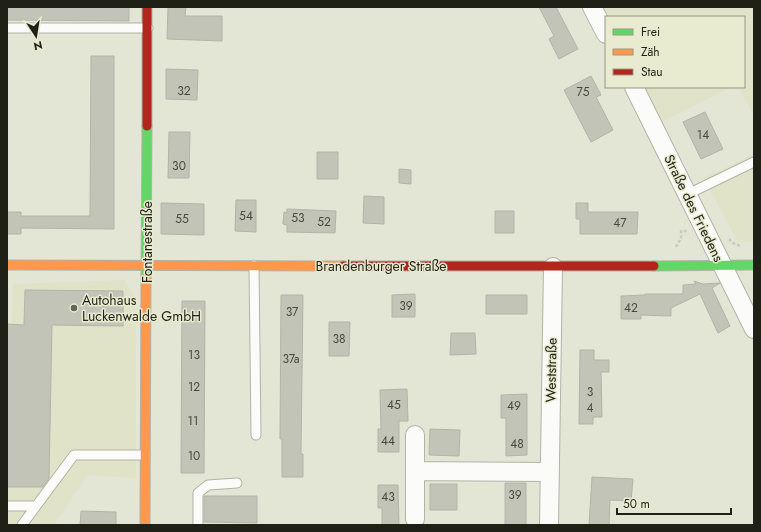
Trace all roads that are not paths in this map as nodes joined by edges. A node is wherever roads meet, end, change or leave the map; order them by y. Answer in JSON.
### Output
{"nodes":[{"id":1,"x":147,"y":7,"type":"edge"},
{"id":2,"x":592,"y":7,"type":"edge"},
{"id":3,"x":7,"y":28,"type":"edge"},
{"id":4,"x":148,"y":28,"type":"junction"},
{"id":5,"x":605,"y":32,"type":"edge"},
{"id":6,"x":635,"y":88,"type":"edge"},
{"id":7,"x":754,"y":162,"type":"edge"},
{"id":8,"x":688,"y":194,"type":"junction"},
{"id":9,"x":7,"y":265,"type":"edge"},
{"id":10,"x":147,"y":265,"type":"junction"},
{"id":11,"x":254,"y":265,"type":"junction"},
{"id":12,"x":754,"y":265,"type":"edge"},
{"id":13,"x":721,"y":266,"type":"junction"},
{"id":14,"x":553,"y":267,"type":"junction"},
{"id":15,"x":754,"y":329,"type":"edge"},
{"id":16,"x":256,"y":435,"type":"dead end"},
{"id":17,"x":415,"y":435,"type":"dead end"},
{"id":18,"x":145,"y":455,"type":"junction"},
{"id":19,"x":415,"y":471,"type":"junction"},
{"id":20,"x":549,"y":472,"type":"junction"},
{"id":21,"x":237,"y":483,"type":"dead end"},
{"id":22,"x":7,"y":506,"type":"edge"},
{"id":23,"x":35,"y":506,"type":"junction"},
{"id":24,"x":415,"y":519,"type":"dead end"},
{"id":25,"x":22,"y":525,"type":"edge"},
{"id":26,"x":145,"y":525,"type":"edge"},
{"id":27,"x":198,"y":525,"type":"edge"},
{"id":28,"x":549,"y":525,"type":"edge"}],
"edges":[{"from":1,"to":4,"type":"street","name":"Fontanestraße"},
{"from":2,"to":5,"type":"street"},
{"from":3,"to":4,"type":"lane"},
{"from":4,"to":10,"type":"street","name":"Fontanestraße"},
{"from":6,"to":8,"type":"street","name":"Straße des Friedens"},
{"from":7,"to":8,"type":"lane"},
{"from":8,"to":13,"type":"street","name":"Straße des Friedens"},
{"from":9,"to":10,"type":"street","name":"Brandenburger Straße"},
{"from":10,"to":11,"type":"street","name":"Brandenburger Straße"},
{"from":10,"to":18,"type":"street","name":"Fontanestraße"},
{"from":11,"to":14,"type":"street","name":"Brandenburger Straße"},
{"from":11,"to":16,"type":"lane"},
{"from":12,"to":13,"type":"street","name":"Brandenburger Straße"},
{"from":13,"to":14,"type":"street","name":"Brandenburger Straße"},
{"from":13,"to":15,"type":"street","name":"Straße des Friedens"},
{"from":14,"to":20,"type":"street","name":"Weststraße"},
{"from":17,"to":19,"type":"street"},
{"from":18,"to":23,"type":"lane"},
{"from":18,"to":26,"type":"street","name":"Fontanestraße"},
{"from":19,"to":20,"type":"street"},
{"from":19,"to":24,"type":"street"},
{"from":20,"to":28,"type":"street","name":"Weststraße"},
{"from":21,"to":27,"type":"lane"},
{"from":22,"to":23,"type":"lane"},
{"from":23,"to":25,"type":"lane"}]}
